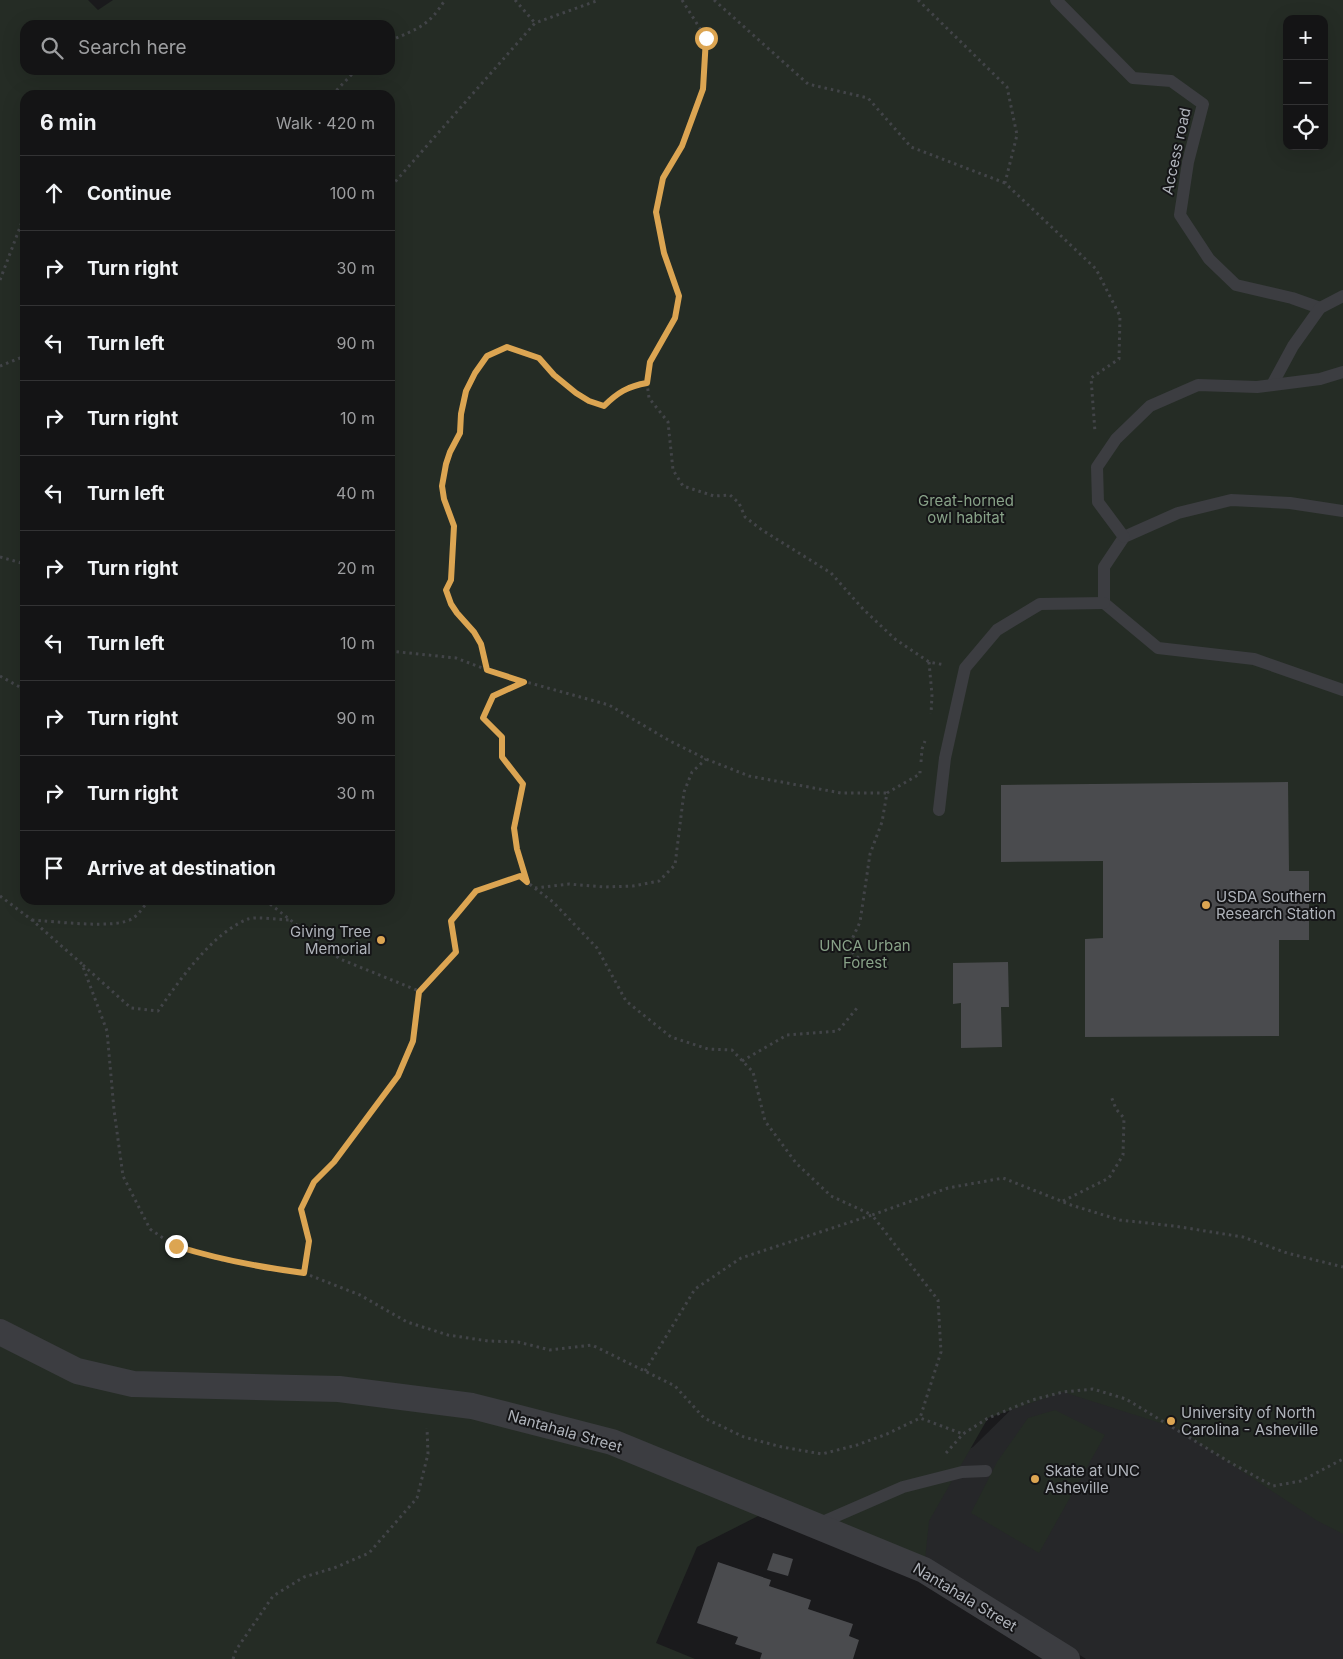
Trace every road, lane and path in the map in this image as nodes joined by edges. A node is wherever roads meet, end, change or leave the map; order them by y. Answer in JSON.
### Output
{"nodes":[{"id":1,"x":445,"y":0,"type":"edge"},
{"id":2,"x":515,"y":0,"type":"edge"},
{"id":3,"x":599,"y":0,"type":"edge"},
{"id":4,"x":682,"y":0,"type":"edge"},
{"id":5,"x":714,"y":0,"type":"edge"},
{"id":6,"x":918,"y":0,"type":"edge"},
{"id":7,"x":1056,"y":0,"type":"edge"},
{"id":8,"x":535,"y":22,"type":"junction"},
{"id":9,"x":395,"y":39,"type":"edge"},
{"id":10,"x":351,"y":75,"type":"edge"},
{"id":11,"x":337,"y":90,"type":"edge"},
{"id":12,"x":395,"y":182,"type":"edge"},
{"id":13,"x":1005,"y":183,"type":"junction"},
{"id":14,"x":20,"y":227,"type":"edge"},
{"id":15,"x":0,"y":280,"type":"edge"},
{"id":16,"x":1343,"y":296,"type":"edge"},
{"id":17,"x":1320,"y":308,"type":"junction"},
{"id":18,"x":20,"y":358,"type":"edge"},
{"id":19,"x":0,"y":366,"type":"edge"},
{"id":20,"x":1343,"y":372,"type":"edge"},
{"id":21,"x":647,"y":383,"type":"junction"},
{"id":22,"x":1272,"y":385,"type":"junction"},
{"id":23,"x":1097,"y":467,"type":"junction"},
{"id":24,"x":1343,"y":511,"type":"edge"},
{"id":25,"x":1124,"y":537,"type":"junction"},
{"id":26,"x":0,"y":557,"type":"edge"},
{"id":27,"x":20,"y":563,"type":"edge"},
{"id":28,"x":1104,"y":603,"type":"junction"},
{"id":29,"x":395,"y":652,"type":"edge"},
{"id":30,"x":929,"y":662,"type":"junction"},
{"id":31,"x":965,"y":668,"type":"junction"},
{"id":32,"x":487,"y":670,"type":"junction"},
{"id":33,"x":0,"y":676,"type":"edge"},
{"id":34,"x":524,"y":682,"type":"junction"},
{"id":35,"x":20,"y":687,"type":"edge"},
{"id":36,"x":1343,"y":690,"type":"edge"},
{"id":37,"x":931,"y":720,"type":"dead end"},
{"id":38,"x":927,"y":735,"type":"dead end"},
{"id":39,"x":706,"y":759,"type":"junction"},
{"id":40,"x":888,"y":794,"type":"junction"},
{"id":41,"x":939,"y":810,"type":"dead end"},
{"id":42,"x":527,"y":882,"type":"junction"},
{"id":43,"x":535,"y":888,"type":"junction"},
{"id":44,"x":0,"y":896,"type":"edge"},
{"id":45,"x":145,"y":905,"type":"edge"},
{"id":46,"x":271,"y":905,"type":"edge"},
{"id":47,"x":32,"y":920,"type":"junction"},
{"id":48,"x":290,"y":920,"type":"junction"},
{"id":49,"x":82,"y":964,"type":"junction"},
{"id":50,"x":868,"y":967,"type":"dead end"},
{"id":51,"x":419,"y":992,"type":"junction"},
{"id":52,"x":857,"y":1008,"type":"dead end"},
{"id":53,"x":742,"y":1061,"type":"junction"},
{"id":54,"x":1111,"y":1096,"type":"dead end"},
{"id":55,"x":1062,"y":1201,"type":"junction"},
{"id":56,"x":872,"y":1215,"type":"junction"},
{"id":57,"x":1343,"y":1267,"type":"edge"},
{"id":58,"x":304,"y":1273,"type":"junction"},
{"id":59,"x":0,"y":1332,"type":"edge"},
{"id":60,"x":645,"y":1371,"type":"junction"},
{"id":61,"x":425,"y":1400,"type":"junction"},
{"id":62,"x":920,"y":1418,"type":"junction"},
{"id":63,"x":1343,"y":1459,"type":"edge"},
{"id":64,"x":986,"y":1471,"type":"dead end"},
{"id":65,"x":816,"y":1525,"type":"junction"},
{"id":66,"x":233,"y":1659,"type":"edge"},
{"id":67,"x":1067,"y":1659,"type":"edge"}],
"edges":[{"from":1,"to":9,"type":"path"},
{"from":2,"to":8,"type":"path"},
{"from":3,"to":8,"type":"path"},
{"from":4,"to":21,"type":"path"},
{"from":5,"to":13,"type":"path"},
{"from":6,"to":13,"type":"path"},
{"from":7,"to":17,"type":"lane","name":"Access road"},
{"from":8,"to":12,"type":"path"},
{"from":10,"to":11,"type":"path"},
{"from":13,"to":23,"type":"path"},
{"from":14,"to":15,"type":"path"},
{"from":16,"to":17,"type":"lane"},
{"from":17,"to":22,"type":"lane"},
{"from":18,"to":19,"type":"path"},
{"from":20,"to":22,"type":"lane"},
{"from":21,"to":30,"type":"path"},
{"from":21,"to":32,"type":"path"},
{"from":22,"to":23,"type":"lane"},
{"from":23,"to":25,"type":"lane"},
{"from":24,"to":25,"type":"lane"},
{"from":25,"to":28,"type":"lane"},
{"from":26,"to":27,"type":"path"},
{"from":28,"to":31,"type":"lane"},
{"from":28,"to":36,"type":"lane"},
{"from":29,"to":32,"type":"path"},
{"from":30,"to":31,"type":"path"},
{"from":30,"to":37,"type":"path"},
{"from":31,"to":41,"type":"lane"},
{"from":32,"to":34,"type":"path"},
{"from":33,"to":35,"type":"path"},
{"from":34,"to":39,"type":"path"},
{"from":34,"to":42,"type":"path"},
{"from":38,"to":40,"type":"path"},
{"from":39,"to":40,"type":"path"},
{"from":39,"to":43,"type":"path"},
{"from":40,"to":50,"type":"path"},
{"from":42,"to":43,"type":"path"},
{"from":42,"to":51,"type":"path"},
{"from":43,"to":53,"type":"path"},
{"from":44,"to":47,"type":"path"},
{"from":45,"to":47,"type":"path"},
{"from":46,"to":48,"type":"path"},
{"from":47,"to":49,"type":"path"},
{"from":48,"to":49,"type":"path"},
{"from":48,"to":51,"type":"path"},
{"from":49,"to":58,"type":"path"},
{"from":51,"to":58,"type":"path"},
{"from":52,"to":53,"type":"path"},
{"from":53,"to":56,"type":"path"},
{"from":54,"to":55,"type":"path"},
{"from":55,"to":56,"type":"path"},
{"from":55,"to":57,"type":"path"},
{"from":56,"to":60,"type":"path"},
{"from":56,"to":62,"type":"path"},
{"from":58,"to":60,"type":"path"},
{"from":59,"to":61,"type":"street","name":"Nantahala Street"},
{"from":60,"to":62,"type":"path"},
{"from":61,"to":65,"type":"street","name":"Nantahala Street"},
{"from":61,"to":66,"type":"path"},
{"from":62,"to":63,"type":"path"},
{"from":64,"to":65,"type":"lane"},
{"from":65,"to":67,"type":"street","name":"Nantahala Street"}]}
